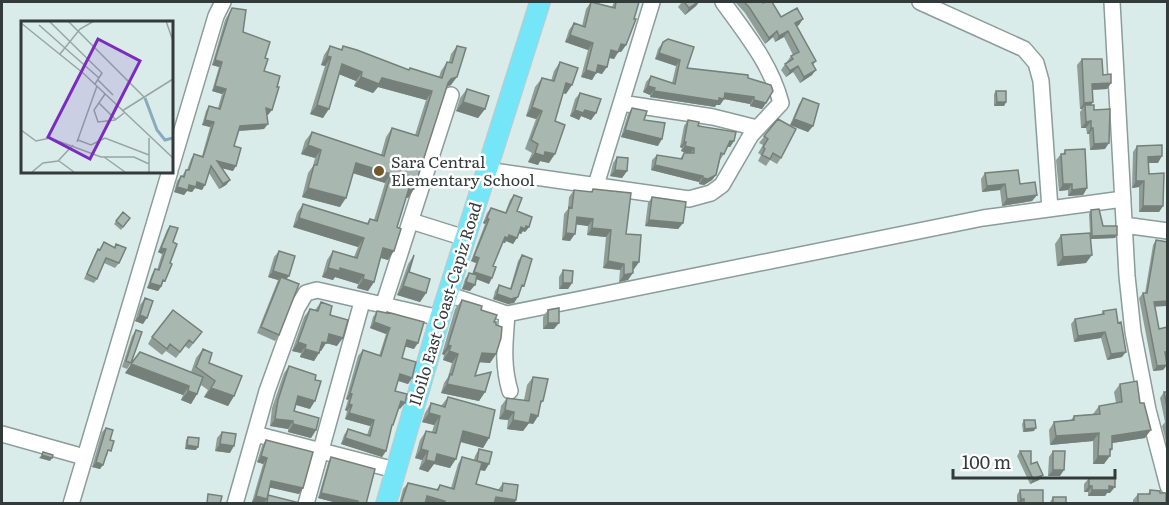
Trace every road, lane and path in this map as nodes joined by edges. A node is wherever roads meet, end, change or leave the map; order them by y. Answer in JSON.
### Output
{"nodes":[{"id":1,"x":223,"y":2,"type":"edge"},
{"id":2,"x":540,"y":2,"type":"edge"},
{"id":3,"x":652,"y":2,"type":"edge"},
{"id":4,"x":723,"y":2,"type":"edge"},
{"id":5,"x":920,"y":2,"type":"edge"},
{"id":6,"x":1112,"y":2,"type":"edge"},
{"id":7,"x":451,"y":95,"type":"dead end"},
{"id":8,"x":621,"y":103,"type":"junction"},
{"id":9,"x":757,"y":128,"type":"junction"},
{"id":10,"x":172,"y":164,"type":"edge"},
{"id":11,"x":486,"y":170,"type":"junction"},
{"id":12,"x":170,"y":172,"type":"edge"},
{"id":13,"x":596,"y":185,"type":"junction"},
{"id":14,"x":1123,"y":199,"type":"junction"},
{"id":15,"x":1050,"y":209,"type":"junction"},
{"id":16,"x":411,"y":221,"type":"junction"},
{"id":17,"x":1124,"y":225,"type":"junction"},
{"id":18,"x":1167,"y":231,"type":"edge"},
{"id":19,"x":465,"y":238,"type":"junction"},
{"id":20,"x":447,"y":294,"type":"junction"},
{"id":21,"x":362,"y":302,"type":"junction"},
{"id":22,"x":383,"y":306,"type":"junction"},
{"id":23,"x":507,"y":314,"type":"junction"},
{"id":24,"x":440,"y":318,"type":"junction"},
{"id":25,"x":510,"y":391,"type":"dead end"},
{"id":26,"x":2,"y":434,"type":"edge"},
{"id":27,"x":255,"y":434,"type":"junction"},
{"id":28,"x":320,"y":452,"type":"junction"},
{"id":29,"x":84,"y":457,"type":"junction"},
{"id":30,"x":395,"y":470,"type":"junction"},
{"id":31,"x":1167,"y":486,"type":"edge"},
{"id":32,"x":70,"y":504,"type":"edge"},
{"id":33,"x":235,"y":504,"type":"edge"},
{"id":34,"x":306,"y":504,"type":"edge"},
{"id":35,"x":386,"y":504,"type":"edge"}],
"edges":[{"from":1,"to":10,"type":"street"},
{"from":2,"to":11,"type":"main road","name":"Iloilo East Coast-Capiz Road"},
{"from":3,"to":8,"type":"street"},
{"from":4,"to":9,"type":"street"},
{"from":5,"to":15,"type":"street"},
{"from":6,"to":14,"type":"street"},
{"from":7,"to":16,"type":"street"},
{"from":8,"to":9,"type":"street"},
{"from":8,"to":13,"type":"street"},
{"from":9,"to":13,"type":"street"},
{"from":11,"to":13,"type":"street"},
{"from":11,"to":19,"type":"main road","name":"Iloilo East Coast-Capiz Road"},
{"from":12,"to":29,"type":"street"},
{"from":14,"to":15,"type":"street"},
{"from":14,"to":17,"type":"street"},
{"from":15,"to":23,"type":"street"},
{"from":16,"to":19,"type":"street"},
{"from":16,"to":22,"type":"street"},
{"from":17,"to":18,"type":"street"},
{"from":17,"to":31,"type":"street"},
{"from":19,"to":20,"type":"main road","name":"Iloilo East Coast-Capiz Road"},
{"from":20,"to":23,"type":"street"},
{"from":20,"to":24,"type":"main road","name":"Iloilo East Coast-Capiz Road"},
{"from":21,"to":22,"type":"street"},
{"from":21,"to":27,"type":"street"},
{"from":21,"to":28,"type":"street"},
{"from":22,"to":24,"type":"street"},
{"from":23,"to":25,"type":"street"},
{"from":24,"to":30,"type":"main road","name":"Iloilo East Coast-Capiz Road"},
{"from":26,"to":29,"type":"street"},
{"from":27,"to":28,"type":"street"},
{"from":27,"to":33,"type":"street"},
{"from":28,"to":30,"type":"street"},
{"from":28,"to":34,"type":"street"},
{"from":29,"to":32,"type":"street"},
{"from":30,"to":35,"type":"main road","name":"Iloilo East Coast-Capiz Road"}]}
